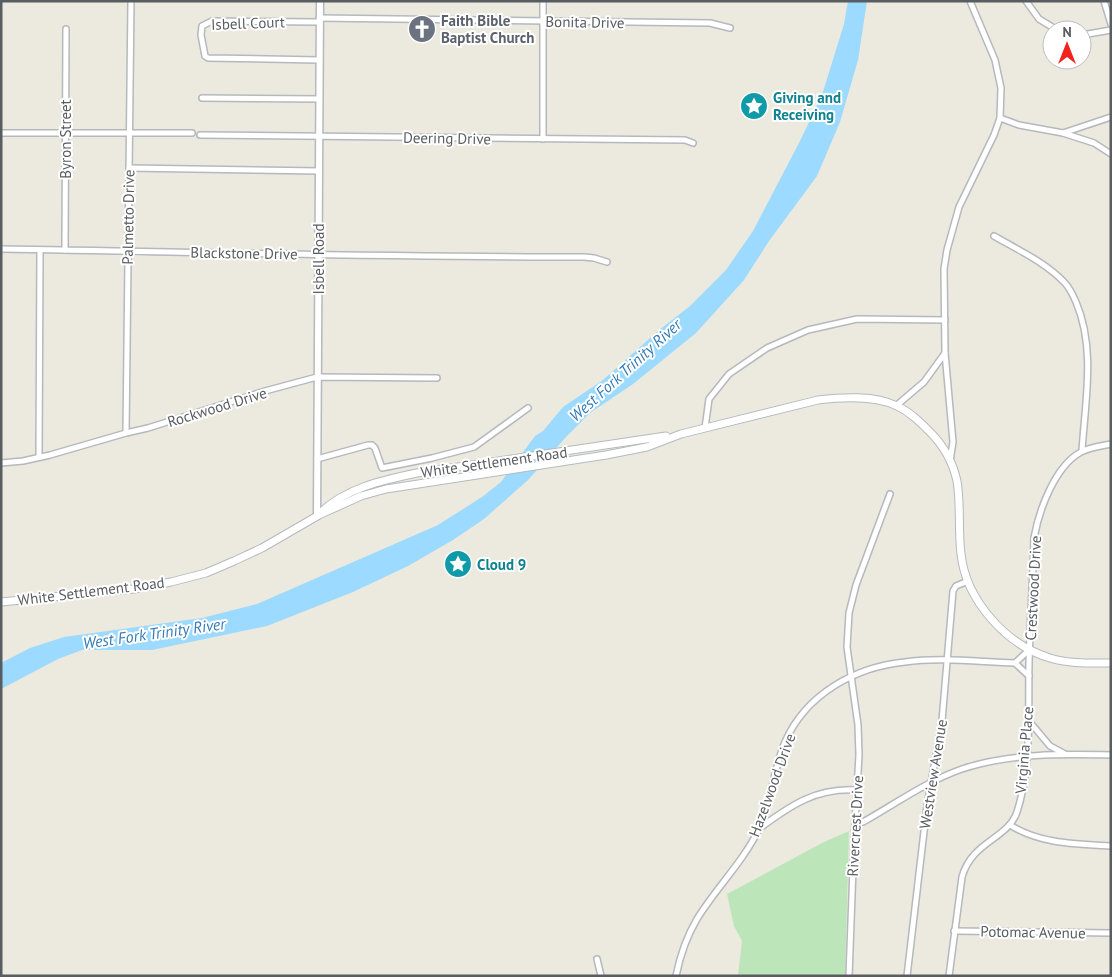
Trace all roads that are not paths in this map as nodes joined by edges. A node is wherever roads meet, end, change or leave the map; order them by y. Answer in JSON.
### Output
{"nodes":[{"id":1,"x":130,"y":1,"type":"edge"},
{"id":2,"x":320,"y":1,"type":"edge"},
{"id":3,"x":543,"y":1,"type":"edge"},
{"id":4,"x":970,"y":1,"type":"edge"},
{"id":5,"x":1026,"y":1,"type":"edge"},
{"id":6,"x":1104,"y":1,"type":"edge"},
{"id":7,"x":319,"y":20,"type":"junction"},
{"id":8,"x":1042,"y":20,"type":"edge"},
{"id":9,"x":543,"y":21,"type":"junction"},
{"id":10,"x":1111,"y":24,"type":"edge"},
{"id":11,"x":730,"y":28,"type":"dead end"},
{"id":12,"x":66,"y":29,"type":"dead end"},
{"id":13,"x":1111,"y":30,"type":"edge"},
{"id":14,"x":1092,"y":33,"type":"edge"},
{"id":15,"x":319,"y":60,"type":"junction"},
{"id":16,"x":202,"y":98,"type":"dead end"},
{"id":17,"x":319,"y":99,"type":"junction"},
{"id":18,"x":1111,"y":117,"type":"edge"},
{"id":19,"x":1000,"y":118,"type":"junction"},
{"id":20,"x":1,"y":133,"type":"edge"},
{"id":21,"x":65,"y":133,"type":"junction"},
{"id":22,"x":129,"y":133,"type":"junction"},
{"id":23,"x":192,"y":133,"type":"dead end"},
{"id":24,"x":1063,"y":133,"type":"junction"},
{"id":25,"x":200,"y":135,"type":"dead end"},
{"id":26,"x":319,"y":137,"type":"junction"},
{"id":27,"x":543,"y":139,"type":"junction"},
{"id":28,"x":693,"y":142,"type":"dead end"},
{"id":29,"x":1111,"y":154,"type":"edge"},
{"id":30,"x":129,"y":168,"type":"junction"},
{"id":31,"x":318,"y":171,"type":"junction"},
{"id":32,"x":994,"y":236,"type":"dead end"},
{"id":33,"x":1,"y":249,"type":"edge"},
{"id":34,"x":40,"y":250,"type":"junction"},
{"id":35,"x":65,"y":250,"type":"junction"},
{"id":36,"x":128,"y":251,"type":"junction"},
{"id":37,"x":318,"y":255,"type":"junction"},
{"id":38,"x":607,"y":262,"type":"dead end"},
{"id":39,"x":945,"y":320,"type":"junction"},
{"id":40,"x":945,"y":353,"type":"junction"},
{"id":41,"x":317,"y":377,"type":"junction"},
{"id":42,"x":437,"y":378,"type":"dead end"},
{"id":43,"x":897,"y":406,"type":"junction"},
{"id":44,"x":528,"y":408,"type":"dead end"},
{"id":45,"x":705,"y":428,"type":"junction"},
{"id":46,"x":126,"y":433,"type":"junction"},
{"id":47,"x":681,"y":434,"type":"junction"},
{"id":48,"x":1111,"y":444,"type":"edge"},
{"id":49,"x":1082,"y":451,"type":"junction"},
{"id":50,"x":39,"y":457,"type":"junction"},
{"id":51,"x":317,"y":459,"type":"junction"},
{"id":52,"x":950,"y":462,"type":"junction"},
{"id":53,"x":1,"y":463,"type":"edge"},
{"id":54,"x":890,"y":494,"type":"dead end"},
{"id":55,"x":317,"y":516,"type":"junction"},
{"id":56,"x":968,"y":581,"type":"junction"},
{"id":57,"x":1,"y":602,"type":"edge"},
{"id":58,"x":1029,"y":650,"type":"junction"},
{"id":59,"x":948,"y":661,"type":"junction"},
{"id":60,"x":1015,"y":662,"type":"junction"},
{"id":61,"x":1111,"y":663,"type":"edge"},
{"id":62,"x":1029,"y":676,"type":"junction"},
{"id":63,"x":851,"y":677,"type":"junction"},
{"id":64,"x":1029,"y":721,"type":"junction"},
{"id":65,"x":1065,"y":754,"type":"junction"},
{"id":66,"x":1111,"y":755,"type":"edge"},
{"id":67,"x":1026,"y":756,"type":"junction"},
{"id":68,"x":931,"y":784,"type":"junction"},
{"id":69,"x":856,"y":790,"type":"junction"},
{"id":70,"x":856,"y":822,"type":"junction"},
{"id":71,"x":1010,"y":825,"type":"junction"},
{"id":72,"x":759,"y":829,"type":"junction"},
{"id":73,"x":1111,"y":846,"type":"edge"},
{"id":74,"x":954,"y":931,"type":"junction"},
{"id":75,"x":1111,"y":933,"type":"edge"},
{"id":76,"x":597,"y":959,"type":"dead end"},
{"id":77,"x":601,"y":976,"type":"edge"},
{"id":78,"x":676,"y":976,"type":"edge"},
{"id":79,"x":849,"y":976,"type":"edge"},
{"id":80,"x":907,"y":976,"type":"edge"},
{"id":81,"x":949,"y":976,"type":"edge"}],
"edges":[{"from":1,"to":22,"type":"street","name":"Palmetto Drive"},
{"from":2,"to":7,"type":"street","name":"Isbell Road"},
{"from":3,"to":9,"type":"street"},
{"from":4,"to":19,"type":"street"},
{"from":5,"to":8,"type":"street"},
{"from":6,"to":10,"type":"street"},
{"from":7,"to":9,"type":"street","name":"Bonita Drive"},
{"from":7,"to":15,"type":"street","name":"Isbell Road"},
{"from":7,"to":15,"type":"street","name":"Isbell Court"},
{"from":9,"to":11,"type":"street","name":"Bonita Drive"},
{"from":9,"to":27,"type":"street"},
{"from":12,"to":21,"type":"street","name":"Byron Street"},
{"from":13,"to":14,"type":"street"},
{"from":15,"to":17,"type":"street","name":"Isbell Road"},
{"from":16,"to":17,"type":"street"},
{"from":17,"to":26,"type":"street","name":"Isbell Road"},
{"from":18,"to":24,"type":"street"},
{"from":19,"to":24,"type":"street"},
{"from":19,"to":39,"type":"street"},
{"from":20,"to":21,"type":"street"},
{"from":21,"to":22,"type":"street"},
{"from":21,"to":35,"type":"street","name":"Byron Street"},
{"from":22,"to":23,"type":"street"},
{"from":22,"to":30,"type":"street","name":"Palmetto Drive"},
{"from":24,"to":29,"type":"street"},
{"from":25,"to":26,"type":"street","name":"Deering Drive"},
{"from":26,"to":27,"type":"street","name":"Deering Drive"},
{"from":26,"to":31,"type":"street","name":"Isbell Road"},
{"from":27,"to":28,"type":"street","name":"Deering Drive"},
{"from":30,"to":31,"type":"street"},
{"from":30,"to":36,"type":"street","name":"Palmetto Drive"},
{"from":31,"to":37,"type":"street","name":"Isbell Road"},
{"from":32,"to":49,"type":"street"},
{"from":33,"to":34,"type":"street","name":"Blackstone Drive"},
{"from":34,"to":35,"type":"street","name":"Blackstone Drive"},
{"from":34,"to":50,"type":"street"},
{"from":35,"to":36,"type":"street","name":"Blackstone Drive"},
{"from":36,"to":37,"type":"street","name":"Blackstone Drive"},
{"from":36,"to":46,"type":"street","name":"Palmetto Drive"},
{"from":37,"to":38,"type":"street","name":"Blackstone Drive"},
{"from":37,"to":41,"type":"street","name":"Isbell Road"},
{"from":39,"to":40,"type":"street"},
{"from":39,"to":45,"type":"street"},
{"from":40,"to":43,"type":"street"},
{"from":40,"to":52,"type":"street"},
{"from":41,"to":42,"type":"street","name":"Rockwood Drive"},
{"from":41,"to":46,"type":"street","name":"Rockwood Drive"},
{"from":41,"to":51,"type":"street","name":"Isbell Road"},
{"from":43,"to":45,"type":"main road","name":"White Settlement Road"},
{"from":43,"to":52,"type":"main road","name":"White Settlement Road"},
{"from":44,"to":51,"type":"street"},
{"from":45,"to":47,"type":"main road","name":"White Settlement Road"},
{"from":46,"to":50,"type":"street","name":"Rockwood Drive"},
{"from":47,"to":55,"type":"main road","name":"White Settlement Road"},
{"from":47,"to":55,"type":"main road","name":"White Settlement Road"},
{"from":48,"to":49,"type":"street","name":"Crestwood Drive"},
{"from":49,"to":58,"type":"street","name":"Crestwood Drive"},
{"from":50,"to":53,"type":"street","name":"Rockwood Drive"},
{"from":51,"to":55,"type":"street","name":"Isbell Road"},
{"from":52,"to":56,"type":"main road","name":"White Settlement Road"},
{"from":54,"to":63,"type":"street","name":"Rivercrest Drive"},
{"from":55,"to":57,"type":"main road","name":"White Settlement Road"},
{"from":56,"to":58,"type":"main road","name":"White Settlement Road"},
{"from":56,"to":59,"type":"street","name":"Westview Avenue"},
{"from":58,"to":60,"type":"street"},
{"from":58,"to":61,"type":"main road","name":"White Settlement Road"},
{"from":58,"to":62,"type":"street","name":"Virginia Place"},
{"from":59,"to":60,"type":"street","name":"Hazelwood Drive"},
{"from":59,"to":63,"type":"street","name":"Hazelwood Drive"},
{"from":59,"to":68,"type":"street","name":"Westview Avenue"},
{"from":60,"to":62,"type":"street"},
{"from":62,"to":64,"type":"street","name":"Virginia Place"},
{"from":63,"to":69,"type":"street","name":"Rivercrest Drive"},
{"from":63,"to":72,"type":"street","name":"Hazelwood Drive"},
{"from":64,"to":65,"type":"street"},
{"from":64,"to":67,"type":"street","name":"Virginia Place"},
{"from":65,"to":66,"type":"street"},
{"from":65,"to":67,"type":"street"},
{"from":67,"to":68,"type":"street"},
{"from":67,"to":71,"type":"street","name":"Virginia Place"},
{"from":68,"to":70,"type":"street"},
{"from":68,"to":80,"type":"street","name":"Westview Avenue"},
{"from":69,"to":70,"type":"street","name":"Rivercrest Drive"},
{"from":69,"to":72,"type":"street"},
{"from":70,"to":79,"type":"street","name":"Rivercrest Drive"},
{"from":71,"to":73,"type":"street"},
{"from":71,"to":74,"type":"street"},
{"from":72,"to":78,"type":"street","name":"Hazelwood Drive"},
{"from":74,"to":75,"type":"street","name":"Potomac Avenue"},
{"from":74,"to":81,"type":"street"},
{"from":76,"to":77,"type":"street"}]}
